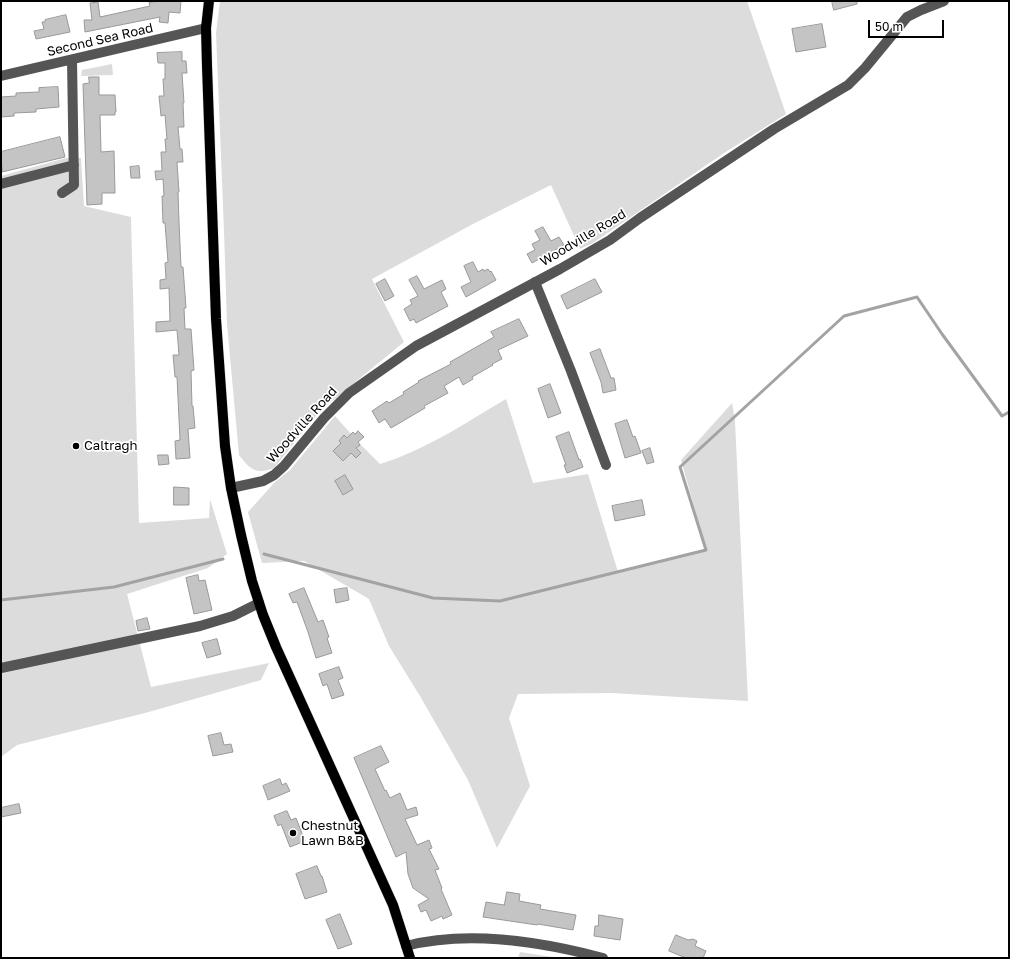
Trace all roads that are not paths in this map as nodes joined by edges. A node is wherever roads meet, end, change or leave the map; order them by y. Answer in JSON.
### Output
{"nodes":[{"id":1,"x":209,"y":1,"type":"edge"},
{"id":2,"x":944,"y":1,"type":"edge"},
{"id":3,"x":206,"y":28,"type":"junction"},
{"id":4,"x":72,"y":60,"type":"junction"},
{"id":5,"x":1,"y":76,"type":"edge"},
{"id":6,"x":74,"y":165,"type":"junction"},
{"id":7,"x":1,"y":184,"type":"edge"},
{"id":8,"x":62,"y":193,"type":"dead end"},
{"id":9,"x":536,"y":282,"type":"junction"},
{"id":10,"x":606,"y":465,"type":"dead end"},
{"id":11,"x":231,"y":488,"type":"junction"},
{"id":12,"x":259,"y":603,"type":"junction"},
{"id":13,"x":1,"y":668,"type":"edge"},
{"id":14,"x":406,"y":946,"type":"junction"},
{"id":15,"x":410,"y":958,"type":"edge"},
{"id":16,"x":603,"y":958,"type":"edge"}],
"edges":[{"from":1,"to":3,"type":"main road"},
{"from":2,"to":9,"type":"street","name":"Woodville Road"},
{"from":3,"to":4,"type":"street","name":"Second Sea Road"},
{"from":3,"to":11,"type":"main road"},
{"from":4,"to":5,"type":"street","name":"Second Sea Road"},
{"from":4,"to":6,"type":"street"},
{"from":6,"to":7,"type":"street"},
{"from":6,"to":8,"type":"street"},
{"from":9,"to":10,"type":"street"},
{"from":9,"to":11,"type":"street","name":"Woodville Road"},
{"from":11,"to":12,"type":"main road"},
{"from":12,"to":13,"type":"street"},
{"from":12,"to":14,"type":"main road"},
{"from":14,"to":15,"type":"main road"},
{"from":14,"to":16,"type":"street"}]}
